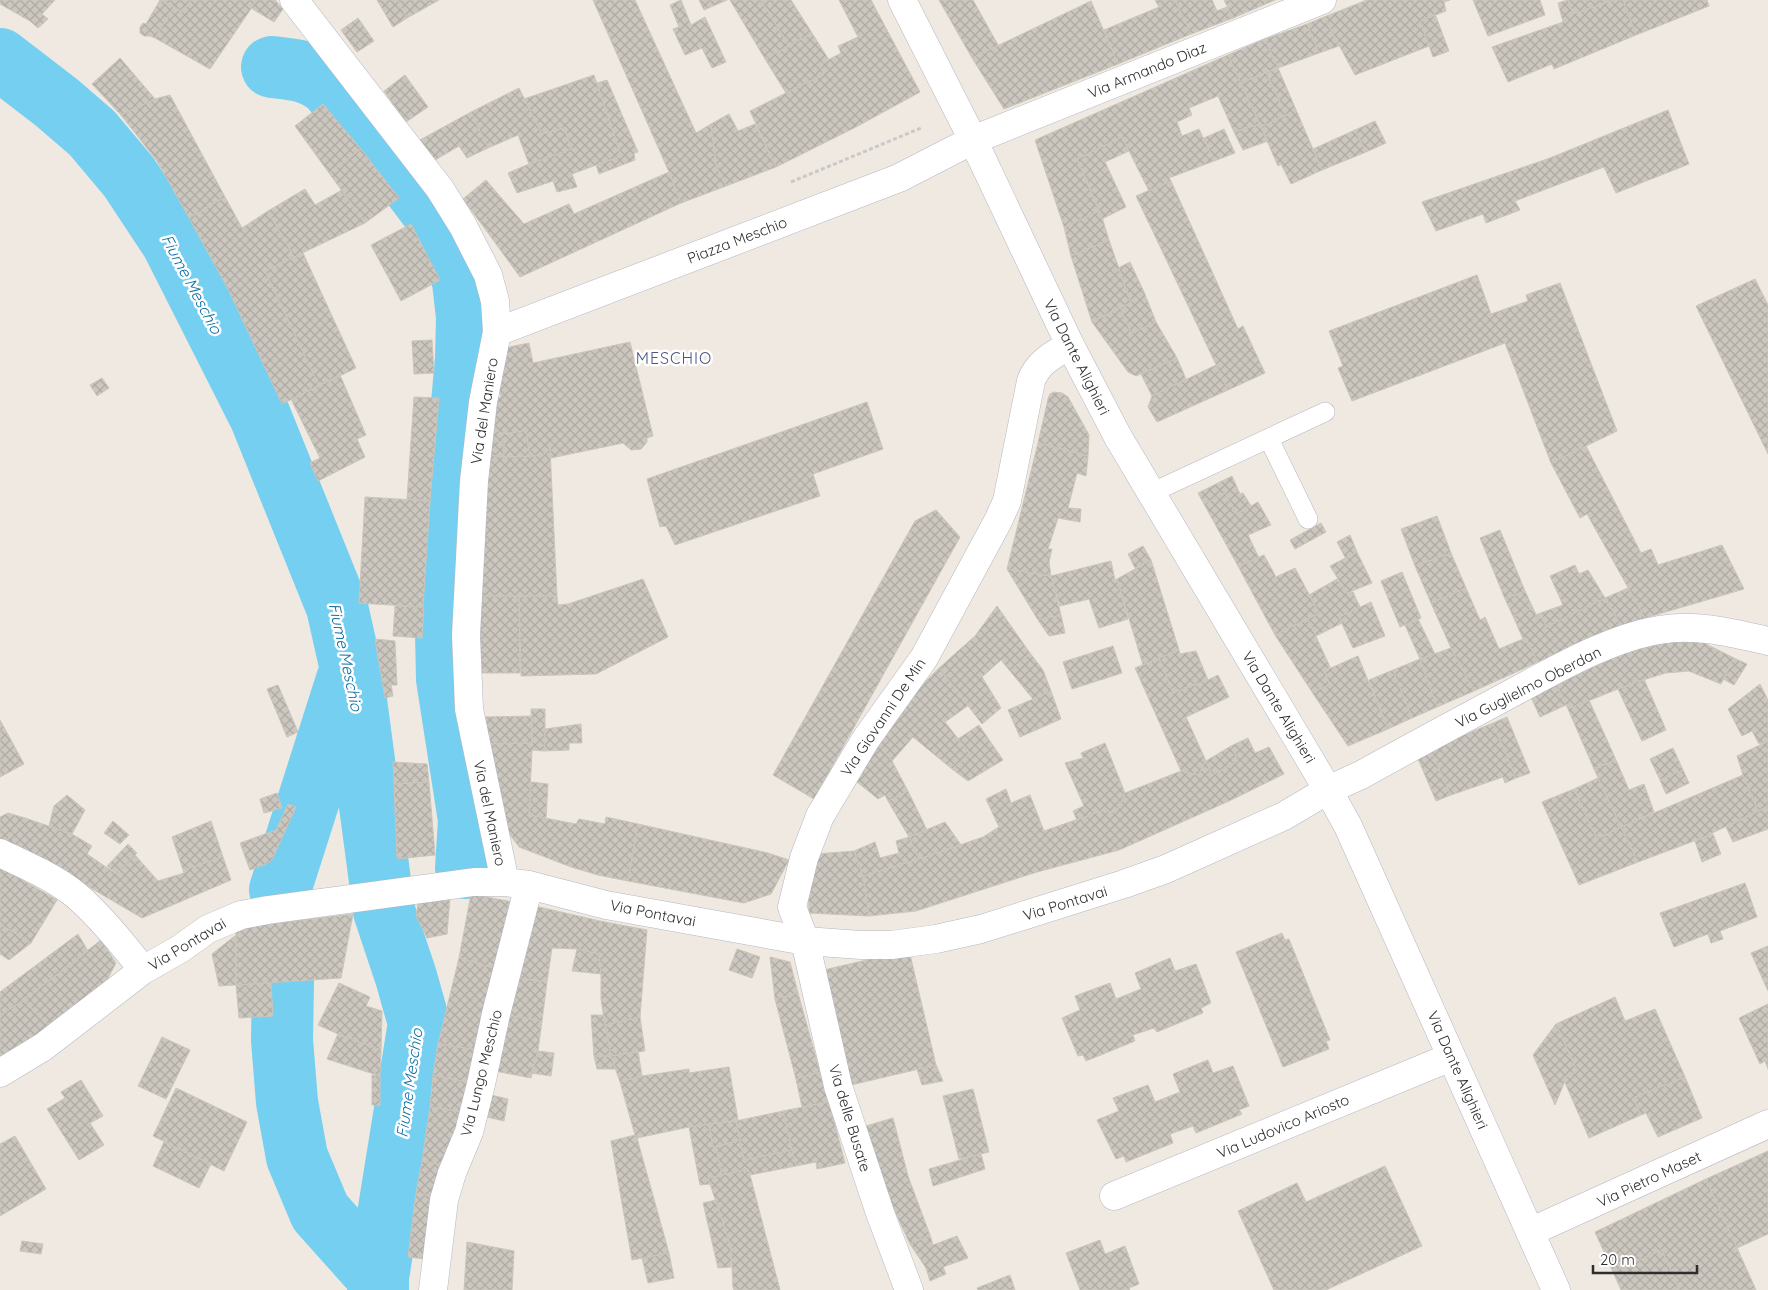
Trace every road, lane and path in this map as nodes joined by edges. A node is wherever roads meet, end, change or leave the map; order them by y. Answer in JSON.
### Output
{"nodes":[{"id":1,"x":294,"y":0,"type":"edge"},
{"id":2,"x":902,"y":0,"type":"edge"},
{"id":3,"x":1322,"y":0,"type":"edge"},
{"id":4,"x":973,"y":140,"type":"junction"},
{"id":5,"x":497,"y":332,"type":"junction"},
{"id":6,"x":1070,"y":345,"type":"junction"},
{"id":7,"x":1325,"y":412,"type":"dead end"},
{"id":8,"x":1269,"y":439,"type":"junction"},
{"id":9,"x":1151,"y":493,"type":"junction"},
{"id":10,"x":1308,"y":519,"type":"dead end"},
{"id":11,"x":1768,"y":641,"type":"edge"},
{"id":12,"x":1328,"y":790,"type":"junction"},
{"id":13,"x":0,"y":853,"type":"edge"},
{"id":14,"x":517,"y":884,"type":"junction"},
{"id":15,"x":805,"y":942,"type":"junction"},
{"id":16,"x":143,"y":970,"type":"junction"},
{"id":17,"x":1451,"y":1057,"type":"junction"},
{"id":18,"x":0,"y":1073,"type":"edge"},
{"id":19,"x":1768,"y":1124,"type":"edge"},
{"id":20,"x":1114,"y":1196,"type":"dead end"},
{"id":21,"x":1530,"y":1232,"type":"junction"},
{"id":22,"x":433,"y":1290,"type":"edge"},
{"id":23,"x":910,"y":1290,"type":"edge"},
{"id":24,"x":1556,"y":1290,"type":"edge"}],
"edges":[{"from":1,"to":5,"type":"street","name":"Via del Maniero"},
{"from":2,"to":4,"type":"street","name":"Via Dante Alighieri"},
{"from":3,"to":4,"type":"street","name":"Via Armando Diaz"},
{"from":4,"to":5,"type":"street","name":"Piazza Meschio"},
{"from":4,"to":6,"type":"street","name":"Via Dante Alighieri"},
{"from":5,"to":14,"type":"street","name":"Via del Maniero"},
{"from":6,"to":9,"type":"street","name":"Via Dante Alighieri"},
{"from":6,"to":15,"type":"street","name":"Via Giovanni De Min"},
{"from":7,"to":8,"type":"lane"},
{"from":8,"to":9,"type":"lane"},
{"from":8,"to":10,"type":"lane"},
{"from":9,"to":12,"type":"street","name":"Via Dante Alighieri"},
{"from":11,"to":12,"type":"street","name":"Via Guglielmo Oberdan"},
{"from":12,"to":15,"type":"street","name":"Via Pontavai"},
{"from":12,"to":17,"type":"street","name":"Via Dante Alighieri"},
{"from":13,"to":16,"type":"street"},
{"from":14,"to":15,"type":"street","name":"Via Pontavai"},
{"from":14,"to":16,"type":"street","name":"Via Pontavai"},
{"from":14,"to":22,"type":"street","name":"Via Lungo Meschio"},
{"from":15,"to":23,"type":"street","name":"Via delle Busate"},
{"from":16,"to":18,"type":"street","name":"Via Pontavai"},
{"from":17,"to":20,"type":"street","name":"Via Ludovico Ariosto"},
{"from":17,"to":21,"type":"street","name":"Via Dante Alighieri"},
{"from":19,"to":21,"type":"street","name":"Via Pietro Maset"},
{"from":21,"to":24,"type":"street","name":"Via Dante Alighieri"}]}
